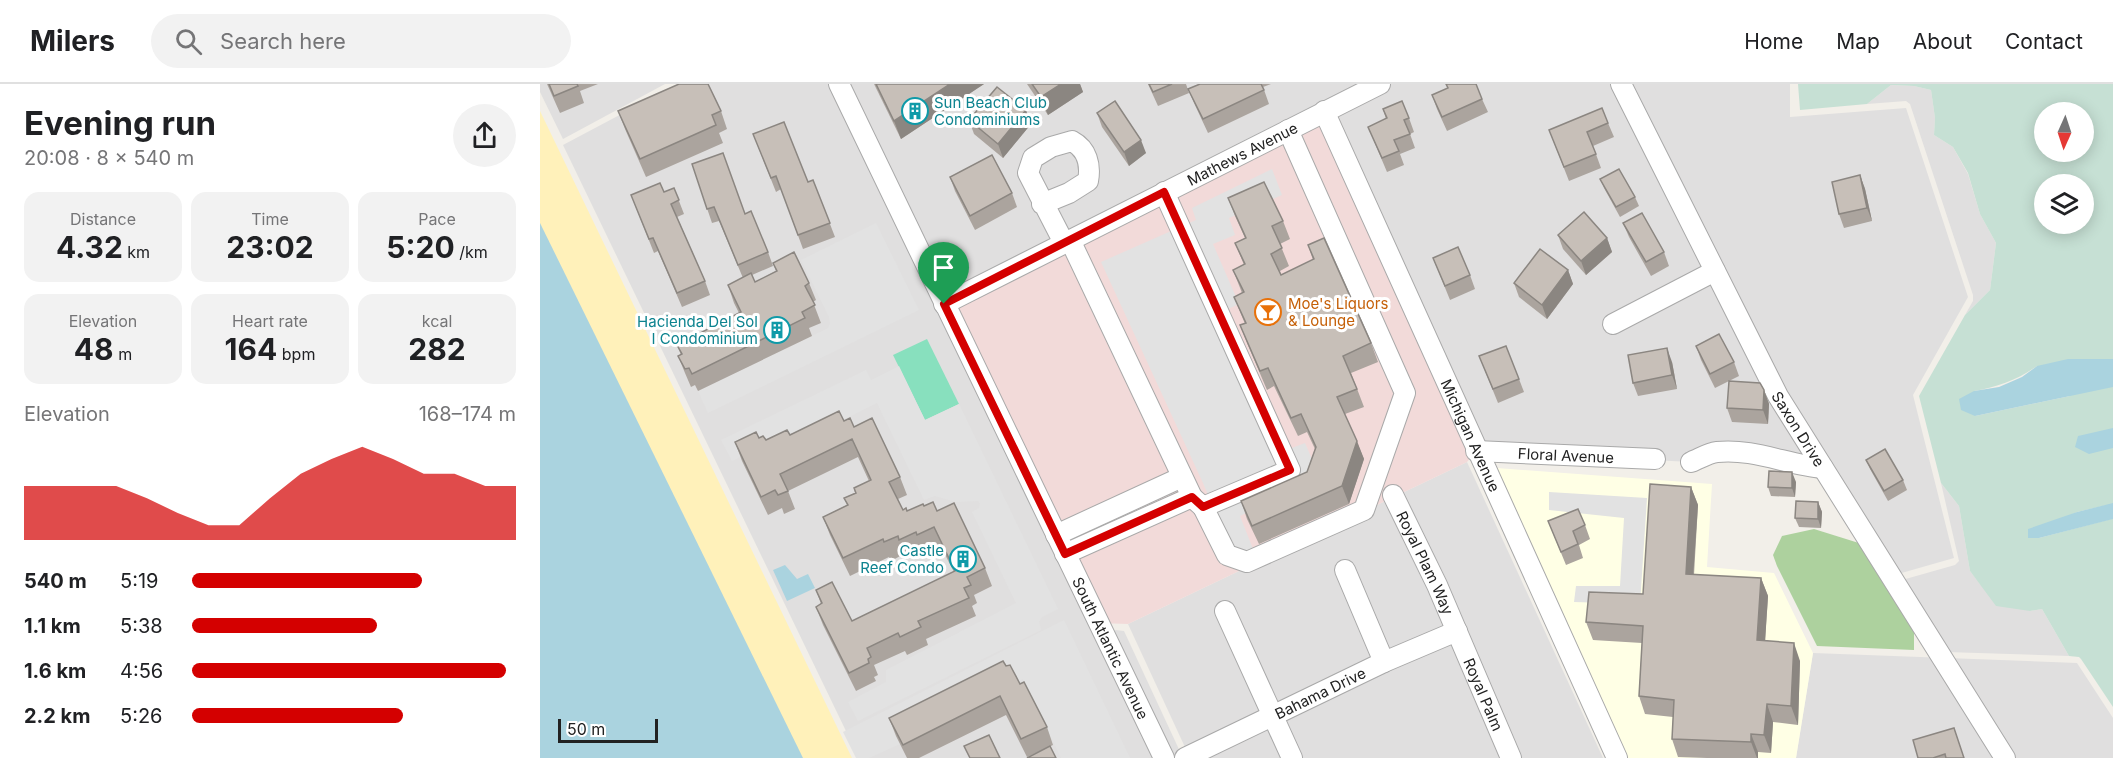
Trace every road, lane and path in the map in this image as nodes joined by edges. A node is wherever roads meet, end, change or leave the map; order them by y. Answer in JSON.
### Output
{"nodes":[{"id":1,"x":839,"y":84,"type":"edge"},
{"id":2,"x":1380,"y":84,"type":"edge"},
{"id":3,"x":1621,"y":84,"type":"edge"},
{"id":4,"x":1324,"y":111,"type":"junction"},
{"id":5,"x":1288,"y":130,"type":"junction"},
{"id":6,"x":1164,"y":192,"type":"junction"},
{"id":7,"x":1042,"y":204,"type":"dead end"},
{"id":8,"x":1067,"y":241,"type":"junction"},
{"id":9,"x":1715,"y":271,"type":"junction"},
{"id":10,"x":944,"y":304,"type":"junction"},
{"id":11,"x":1613,"y":324,"type":"dead end"},
{"id":12,"x":1476,"y":451,"type":"junction"},
{"id":13,"x":1655,"y":459,"type":"dead end"},
{"id":14,"x":1691,"y":462,"type":"dead end"},
{"id":15,"x":1823,"y":468,"type":"junction"},
{"id":16,"x":1182,"y":477,"type":"junction"},
{"id":17,"x":1393,"y":495,"type":"dead end"},
{"id":18,"x":1197,"y":502,"type":"junction"},
{"id":19,"x":1056,"y":535,"type":"junction"},
{"id":20,"x":1065,"y":554,"type":"junction"},
{"id":21,"x":1345,"y":570,"type":"dead end"},
{"id":22,"x":1225,"y":611,"type":"dead end"},
{"id":23,"x":1457,"y":630,"type":"junction"},
{"id":24,"x":1384,"y":662,"type":"junction"},
{"id":25,"x":1272,"y":716,"type":"junction"},
{"id":26,"x":1164,"y":758,"type":"edge"},
{"id":27,"x":1185,"y":758,"type":"edge"},
{"id":28,"x":1292,"y":758,"type":"edge"},
{"id":29,"x":1511,"y":758,"type":"edge"},
{"id":30,"x":1617,"y":758,"type":"edge"},
{"id":31,"x":2005,"y":758,"type":"edge"}],
"edges":[{"from":1,"to":10,"type":"street","name":"South Atlantic Avenue"},
{"from":2,"to":4,"type":"street","name":"Mathews Avenue"},
{"from":3,"to":9,"type":"street","name":"Saxon Drive"},
{"from":4,"to":5,"type":"street","name":"Mathews Avenue"},
{"from":4,"to":12,"type":"street","name":"Michigan Avenue"},
{"from":5,"to":6,"type":"street","name":"Mathews Avenue"},
{"from":5,"to":18,"type":"street"},
{"from":6,"to":8,"type":"street","name":"Mathews Avenue"},
{"from":6,"to":18,"type":"street"},
{"from":7,"to":8,"type":"street"},
{"from":8,"to":10,"type":"street","name":"Mathews Avenue"},
{"from":8,"to":16,"type":"street"},
{"from":9,"to":11,"type":"street"},
{"from":9,"to":15,"type":"street","name":"Saxon Drive"},
{"from":10,"to":19,"type":"street","name":"South Atlantic Avenue"},
{"from":12,"to":13,"type":"street","name":"Floral Avenue"},
{"from":12,"to":30,"type":"street","name":"Michigan Avenue"},
{"from":14,"to":15,"type":"street"},
{"from":15,"to":31,"type":"street","name":"Saxon Drive"},
{"from":16,"to":18,"type":"street"},
{"from":16,"to":19,"type":"street"},
{"from":17,"to":23,"type":"street","name":"Royal Plam Way"},
{"from":18,"to":20,"type":"street"},
{"from":19,"to":20,"type":"street","name":"South Atlantic Avenue"},
{"from":20,"to":26,"type":"street","name":"South Atlantic Avenue"},
{"from":21,"to":24,"type":"street"},
{"from":22,"to":25,"type":"street"},
{"from":23,"to":24,"type":"street","name":"Bahama Drive"},
{"from":23,"to":29,"type":"street","name":"Royal Palm"},
{"from":24,"to":25,"type":"street","name":"Bahama Drive"},
{"from":25,"to":27,"type":"street","name":"Bahama Drive"},
{"from":25,"to":28,"type":"street"}]}
